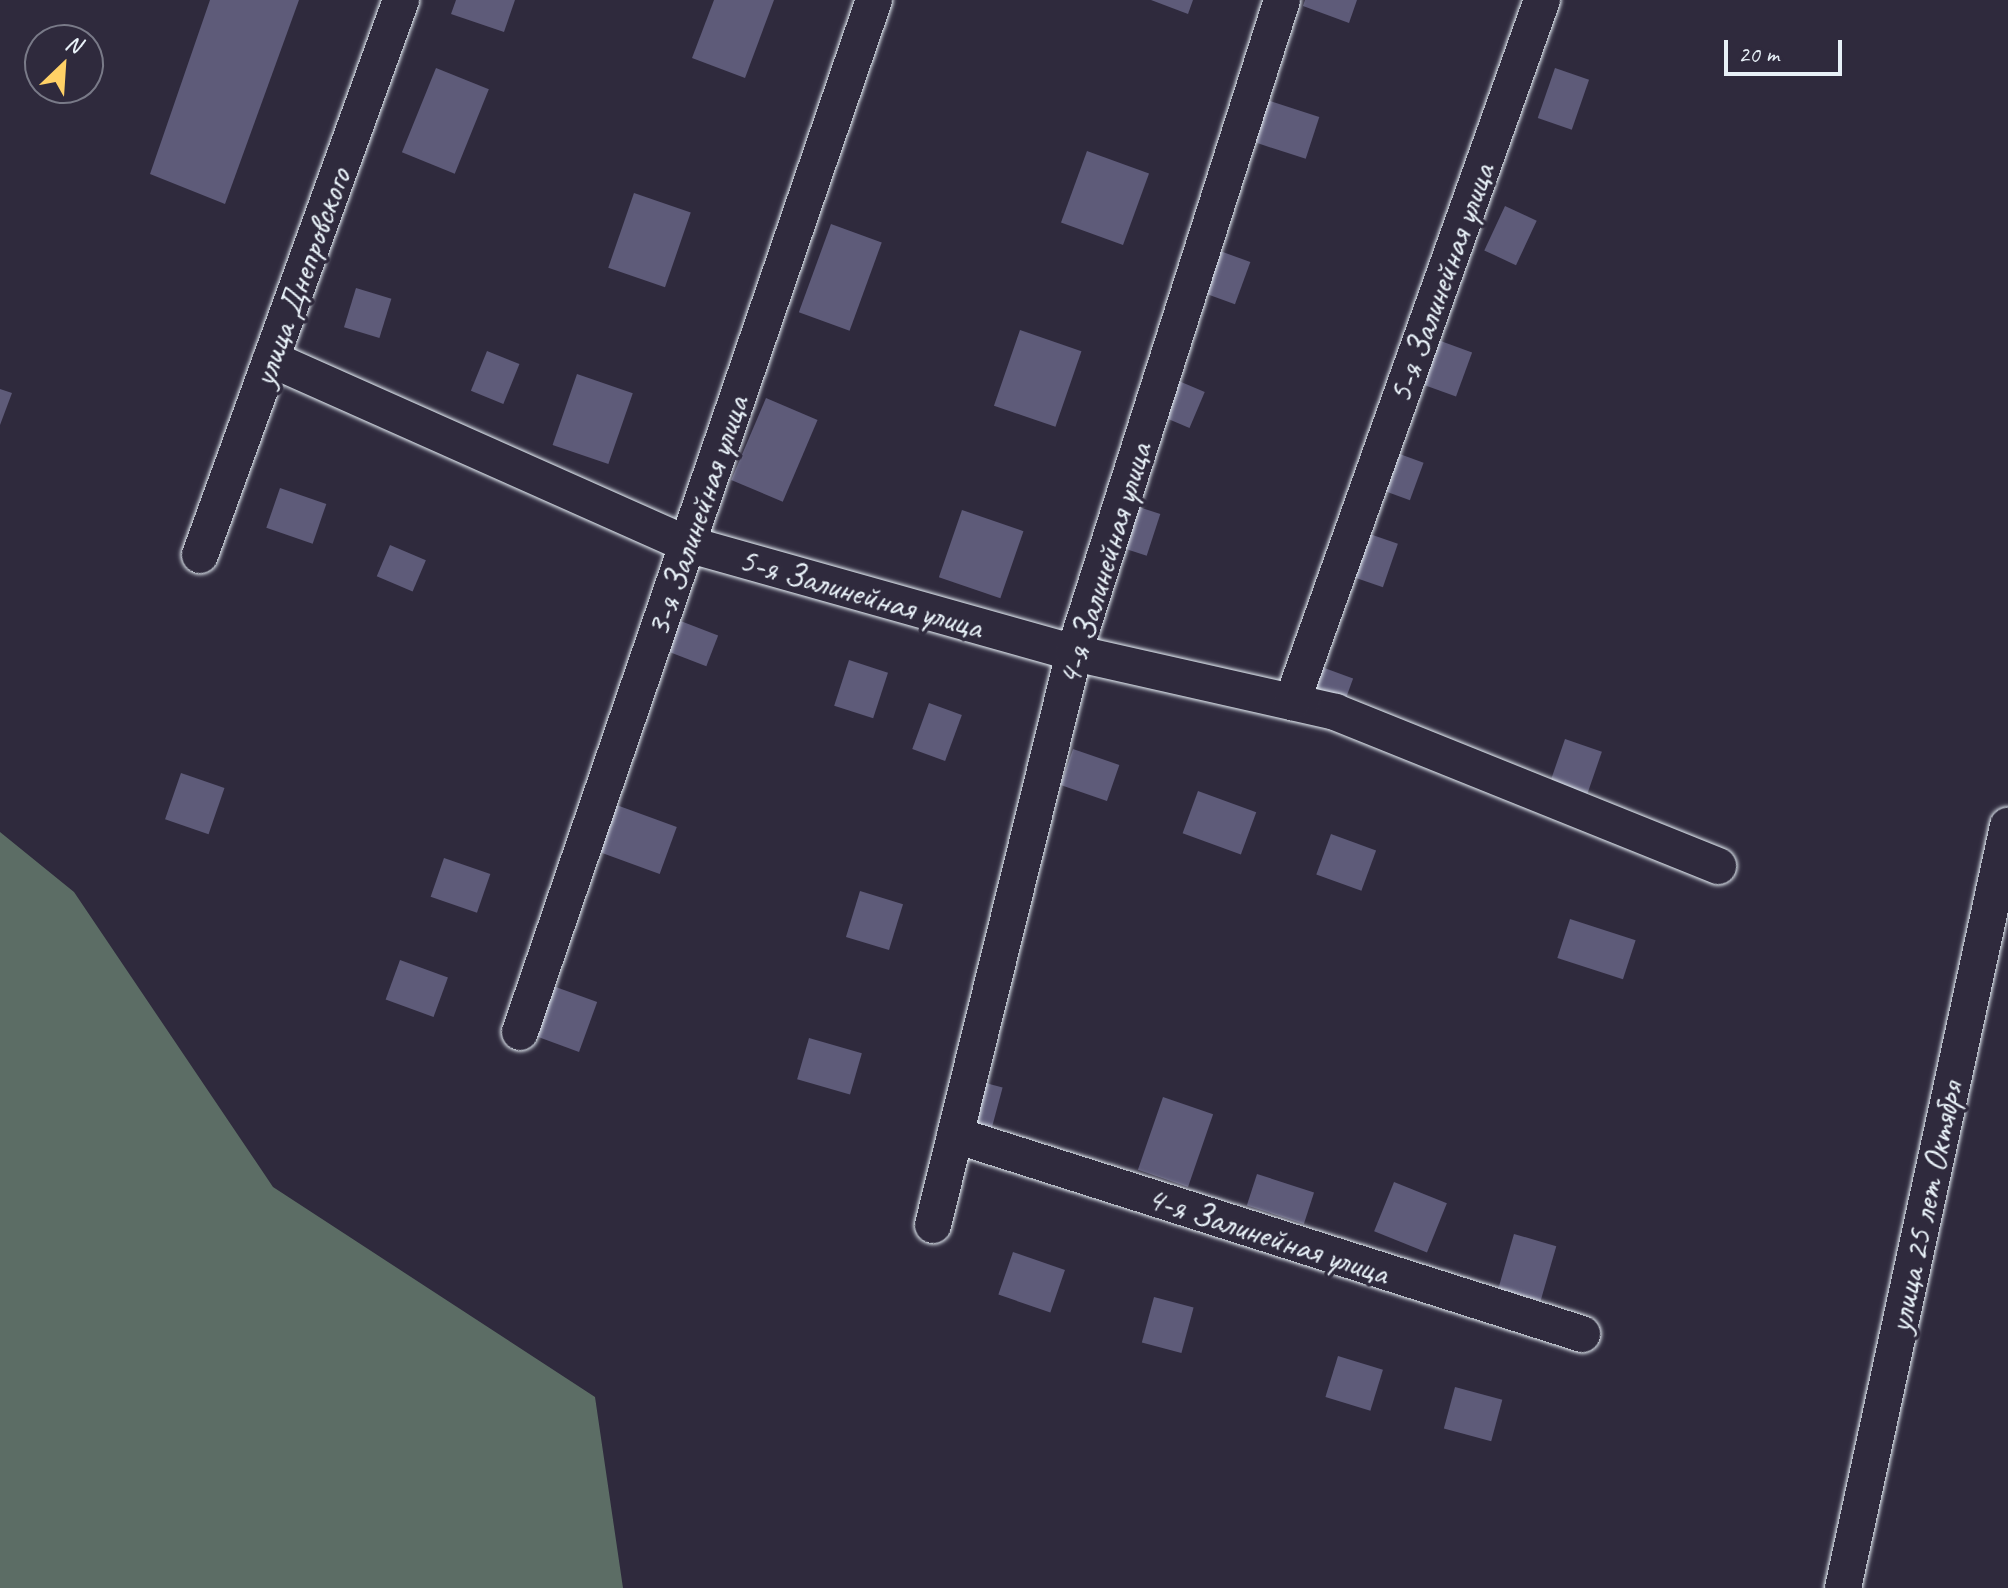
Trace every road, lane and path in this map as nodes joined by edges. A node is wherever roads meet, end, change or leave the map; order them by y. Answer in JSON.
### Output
{"nodes":[{"id":1,"x":401,"y":0,"type":"edge"},
{"id":2,"x":874,"y":0,"type":"edge"},
{"id":3,"x":1282,"y":0,"type":"edge"},
{"id":4,"x":1542,"y":0,"type":"edge"},
{"id":5,"x":271,"y":359,"type":"junction"},
{"id":6,"x":687,"y":544,"type":"junction"},
{"id":7,"x":200,"y":555,"type":"dead end"},
{"id":8,"x":1074,"y":653,"type":"junction"},
{"id":9,"x":1292,"y":702,"type":"junction"},
{"id":10,"x":2008,"y":826,"type":"edge"},
{"id":11,"x":1718,"y":866,"type":"dead end"},
{"id":12,"x":520,"y":1032,"type":"dead end"},
{"id":13,"x":955,"y":1135,"type":"junction"},
{"id":14,"x":933,"y":1225,"type":"dead end"},
{"id":15,"x":1582,"y":1334,"type":"dead end"},
{"id":16,"x":1843,"y":1588,"type":"edge"}],
"edges":[{"from":1,"to":5,"type":"street","name":"улица Днепровского"},
{"from":2,"to":6,"type":"street","name":"3-я Залинейная улица"},
{"from":3,"to":8,"type":"street","name":"4-я Залинейная улица"},
{"from":4,"to":9,"type":"street","name":"5-я Залинейная улица"},
{"from":5,"to":6,"type":"street","name":"5-я Залинейная улица"},
{"from":5,"to":7,"type":"street","name":"улица Днепровского"},
{"from":6,"to":8,"type":"street","name":"5-я Залинейная улица"},
{"from":6,"to":12,"type":"street","name":"3-я Залинейная улица"},
{"from":8,"to":9,"type":"street","name":"5-я Залинейная улица"},
{"from":8,"to":13,"type":"street","name":"4-я Залинейная улица"},
{"from":9,"to":11,"type":"street","name":"5-я Залинейная улица"},
{"from":10,"to":16,"type":"street","name":"улица 25 лет Октября"},
{"from":13,"to":14,"type":"street","name":"4-я Залинейная улица"},
{"from":13,"to":15,"type":"street","name":"4-я Залинейная улица"}]}
